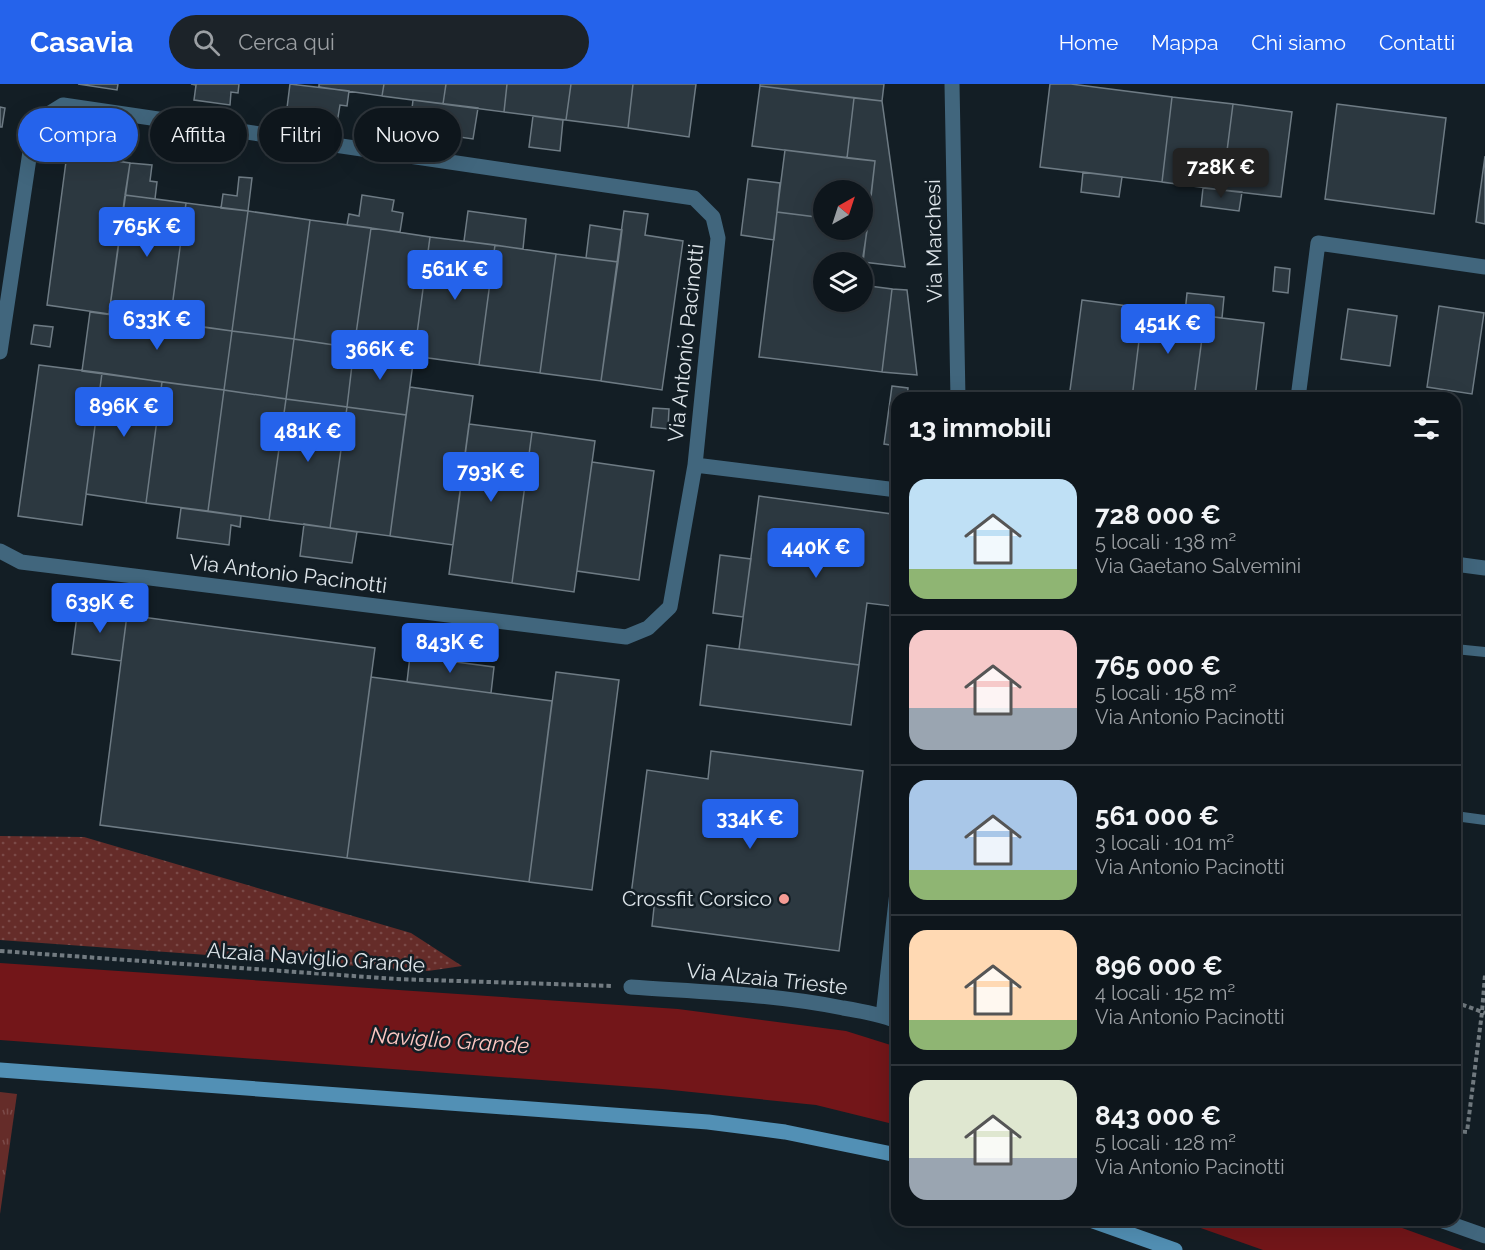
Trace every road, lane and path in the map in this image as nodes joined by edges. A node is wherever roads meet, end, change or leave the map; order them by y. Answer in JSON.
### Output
{"nodes":[{"id":1,"x":952,"y":87,"type":"edge"},
{"id":2,"x":1485,"y":267,"type":"edge"},
{"id":3,"x":0,"y":352,"type":"edge"},
{"id":4,"x":958,"y":392,"type":"edge"},
{"id":5,"x":1299,"y":392,"type":"edge"},
{"id":6,"x":695,"y":465,"type":"junction"},
{"id":7,"x":891,"y":489,"type":"edge"},
{"id":8,"x":0,"y":551,"type":"edge"},
{"id":9,"x":1461,"y":565,"type":"edge"},
{"id":10,"x":1485,"y":568,"type":"edge"},
{"id":11,"x":1461,"y":650,"type":"edge"},
{"id":12,"x":1485,"y":652,"type":"edge"},
{"id":13,"x":1461,"y":817,"type":"edge"},
{"id":14,"x":1485,"y":820,"type":"edge"},
{"id":15,"x":0,"y":951,"type":"edge"},
{"id":16,"x":1485,"y":975,"type":"edge"},
{"id":17,"x":631,"y":987,"type":"joint"},
{"id":18,"x":891,"y":1000,"type":"edge"},
{"id":19,"x":1461,"y":1004,"type":"edge"},
{"id":20,"x":1484,"y":1013,"type":"edge"},
{"id":21,"x":890,"y":1018,"type":"edge"},
{"id":22,"x":0,"y":1070,"type":"edge"},
{"id":23,"x":1461,"y":1132,"type":"edge"},
{"id":24,"x":891,"y":1154,"type":"edge"},
{"id":25,"x":1107,"y":1226,"type":"edge"},
{"id":26,"x":1457,"y":1226,"type":"edge"},
{"id":27,"x":1485,"y":1236,"type":"edge"},
{"id":28,"x":1175,"y":1250,"type":"edge"}],
"edges":[{"from":1,"to":4,"type":"street","name":"Via Marchesi"},
{"from":2,"to":5,"type":"street"},
{"from":3,"to":6,"type":"street","name":"Via Antonio Pacinotti"},
{"from":6,"to":7,"type":"street","name":"Via Antonio Pacinotti"},
{"from":6,"to":8,"type":"street","name":"Via Antonio Pacinotti"},
{"from":9,"to":10,"type":"street"},
{"from":11,"to":12,"type":"lane"},
{"from":13,"to":14,"type":"lane"},
{"from":15,"to":17,"type":"path","name":"Alzaia Naviglio Grande"},
{"from":16,"to":20,"type":"path"},
{"from":17,"to":21,"type":"street","name":"Via Alzaia Trieste"},
{"from":18,"to":21,"type":"street"},
{"from":19,"to":20,"type":"path"},
{"from":20,"to":23,"type":"path"},
{"from":22,"to":24,"type":"main road"},
{"from":25,"to":28,"type":"main road"},
{"from":26,"to":27,"type":"street"}]}
